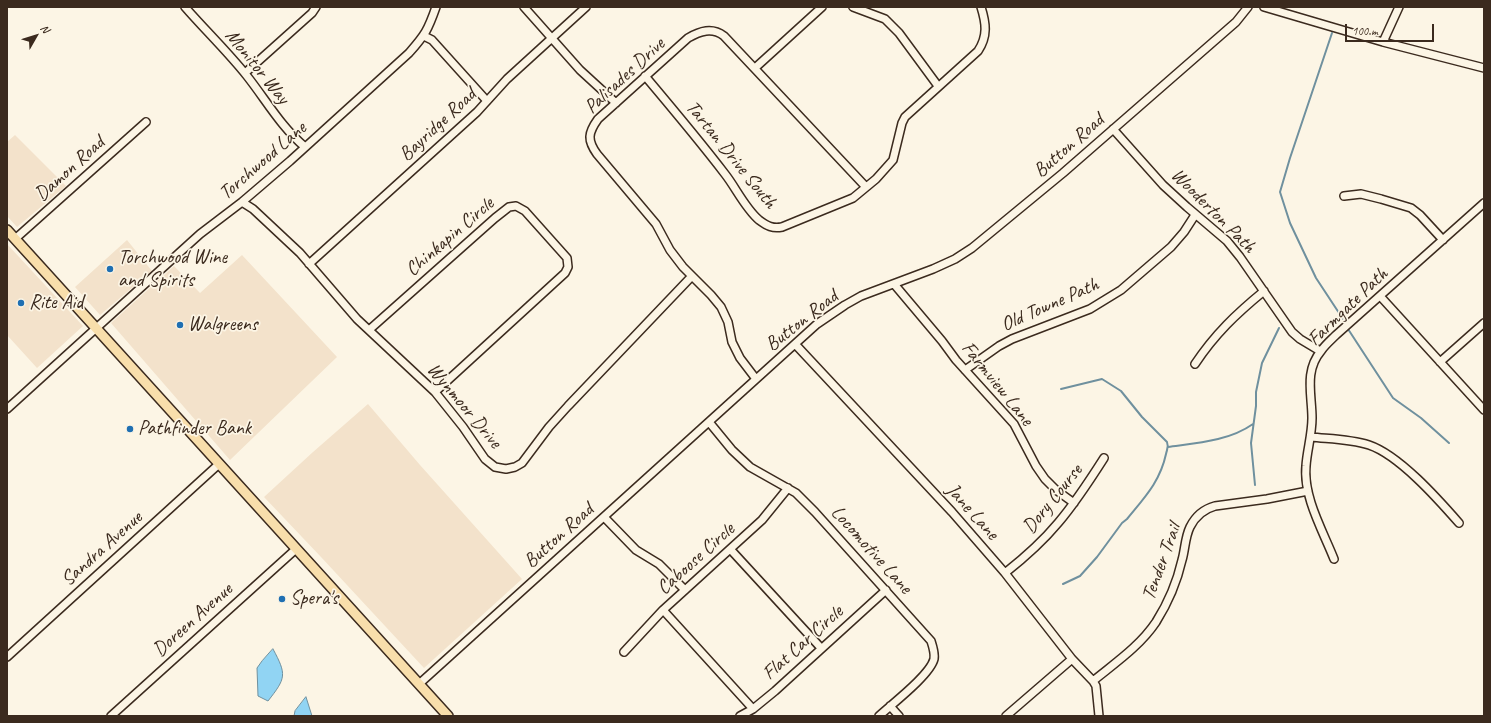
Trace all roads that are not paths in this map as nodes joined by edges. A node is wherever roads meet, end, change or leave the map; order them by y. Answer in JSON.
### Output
{"nodes":[{"id":1,"x":185,"y":7,"type":"edge"},
{"id":2,"x":316,"y":7,"type":"edge"},
{"id":3,"x":436,"y":7,"type":"edge"},
{"id":4,"x":524,"y":7,"type":"edge"},
{"id":5,"x":586,"y":7,"type":"edge"},
{"id":6,"x":822,"y":7,"type":"edge"},
{"id":7,"x":853,"y":7,"type":"edge"},
{"id":8,"x":981,"y":7,"type":"edge"},
{"id":9,"x":1248,"y":7,"type":"edge"},
{"id":10,"x":1264,"y":7,"type":"edge"},
{"id":11,"x":1399,"y":7,"type":"edge"},
{"id":12,"x":424,"y":36,"type":"junction"},
{"id":13,"x":552,"y":38,"type":"junction"},
{"id":14,"x":1383,"y":42,"type":"junction"},
{"id":15,"x":754,"y":68,"type":"junction"},
{"id":16,"x":1484,"y":68,"type":"edge"},
{"id":17,"x":245,"y":73,"type":"junction"},
{"id":18,"x":645,"y":76,"type":"junction"},
{"id":19,"x":938,"y":86,"type":"junction"},
{"id":20,"x":487,"y":101,"type":"junction"},
{"id":21,"x":616,"y":103,"type":"junction"},
{"id":22,"x":146,"y":122,"type":"dead end"},
{"id":23,"x":1113,"y":129,"type":"junction"},
{"id":24,"x":305,"y":147,"type":"junction"},
{"id":25,"x":866,"y":187,"type":"junction"},
{"id":26,"x":1344,"y":196,"type":"dead end"},
{"id":27,"x":242,"y":202,"type":"junction"},
{"id":28,"x":1484,"y":203,"type":"edge"},
{"id":29,"x":1195,"y":215,"type":"junction"},
{"id":30,"x":7,"y":230,"type":"edge"},
{"id":31,"x":15,"y":239,"type":"junction"},
{"id":32,"x":1443,"y":240,"type":"junction"},
{"id":33,"x":309,"y":264,"type":"junction"},
{"id":34,"x":692,"y":276,"type":"junction"},
{"id":35,"x":894,"y":284,"type":"junction"},
{"id":36,"x":1264,"y":291,"type":"junction"},
{"id":37,"x":1380,"y":296,"type":"junction"},
{"id":38,"x":1484,"y":323,"type":"edge"},
{"id":39,"x":96,"y":328,"type":"junction"},
{"id":40,"x":369,"y":330,"type":"junction"},
{"id":41,"x":795,"y":344,"type":"junction"},
{"id":42,"x":1320,"y":351,"type":"junction"},
{"id":43,"x":1440,"y":362,"type":"junction"},
{"id":44,"x":1195,"y":364,"type":"dead end"},
{"id":45,"x":965,"y":370,"type":"junction"},
{"id":46,"x":756,"y":379,"type":"junction"},
{"id":47,"x":435,"y":392,"type":"junction"},
{"id":48,"x":7,"y":409,"type":"edge"},
{"id":49,"x":1484,"y":410,"type":"edge"},
{"id":50,"x":709,"y":422,"type":"junction"},
{"id":51,"x":1311,"y":437,"type":"junction"},
{"id":52,"x":1104,"y":458,"type":"dead end"},
{"id":53,"x":219,"y":464,"type":"junction"},
{"id":54,"x":788,"y":488,"type":"junction"},
{"id":55,"x":1308,"y":491,"type":"junction"},
{"id":56,"x":1074,"y":503,"type":"junction"},
{"id":57,"x":604,"y":517,"type":"junction"},
{"id":58,"x":1459,"y":523,"type":"dead end"},
{"id":59,"x":296,"y":549,"type":"junction"},
{"id":60,"x":731,"y":550,"type":"junction"},
{"id":61,"x":1334,"y":559,"type":"dead end"},
{"id":62,"x":1005,"y":573,"type":"junction"},
{"id":63,"x":685,"y":590,"type":"junction"},
{"id":64,"x":886,"y":590,"type":"junction"},
{"id":65,"x":663,"y":610,"type":"junction"},
{"id":66,"x":821,"y":648,"type":"junction"},
{"id":67,"x":624,"y":652,"type":"dead end"},
{"id":68,"x":7,"y":657,"type":"edge"},
{"id":69,"x":1072,"y":659,"type":"junction"},
{"id":70,"x":1093,"y":681,"type":"junction"},
{"id":71,"x":419,"y":684,"type":"junction"},
{"id":72,"x":890,"y":706,"type":"junction"},
{"id":73,"x":753,"y":709,"type":"junction"},
{"id":74,"x":111,"y":716,"type":"edge"},
{"id":75,"x":448,"y":716,"type":"edge"},
{"id":76,"x":740,"y":716,"type":"edge"},
{"id":77,"x":879,"y":716,"type":"edge"},
{"id":78,"x":899,"y":716,"type":"edge"},
{"id":79,"x":1006,"y":716,"type":"edge"},
{"id":80,"x":1099,"y":716,"type":"edge"}],
"edges":[{"from":1,"to":17,"type":"street","name":"Monitor Way"},
{"from":2,"to":17,"type":"street"},
{"from":3,"to":12,"type":"street","name":"Torchwood Lane"},
{"from":4,"to":13,"type":"street"},
{"from":5,"to":13,"type":"street","name":"Bayridge Road"},
{"from":6,"to":15,"type":"street"},
{"from":7,"to":19,"type":"street"},
{"from":8,"to":19,"type":"street"},
{"from":9,"to":23,"type":"street","name":"Button Road"},
{"from":10,"to":14,"type":"street"},
{"from":11,"to":14,"type":"street"},
{"from":12,"to":20,"type":"street"},
{"from":12,"to":24,"type":"street","name":"Torchwood Lane"},
{"from":13,"to":20,"type":"street","name":"Bayridge Road"},
{"from":13,"to":21,"type":"street"},
{"from":14,"to":16,"type":"street"},
{"from":15,"to":18,"type":"street","name":"Palisades Drive"},
{"from":15,"to":25,"type":"street","name":"Palisades Drive"},
{"from":17,"to":24,"type":"street","name":"Monitor Way"},
{"from":18,"to":21,"type":"street","name":"Palisades Drive"},
{"from":18,"to":25,"type":"street","name":"Tartan Drive South"},
{"from":19,"to":25,"type":"street"},
{"from":20,"to":33,"type":"street","name":"Bayridge Road"},
{"from":21,"to":34,"type":"street","name":"Palisades Drive"},
{"from":22,"to":31,"type":"street","name":"Damon Road"},
{"from":23,"to":29,"type":"street","name":"Wooderton Path"},
{"from":23,"to":35,"type":"street","name":"Button Road"},
{"from":24,"to":27,"type":"street","name":"Torchwood Lane"},
{"from":26,"to":32,"type":"street"},
{"from":27,"to":33,"type":"street","name":"Wynmoor Drive"},
{"from":27,"to":39,"type":"street","name":"Torchwood Lane"},
{"from":28,"to":32,"type":"street","name":"Farmgate Path"},
{"from":29,"to":36,"type":"street","name":"Wooderton Path"},
{"from":29,"to":45,"type":"street","name":"Old Towne Path"},
{"from":30,"to":31,"type":"main road"},
{"from":31,"to":39,"type":"main road"},
{"from":32,"to":37,"type":"street","name":"Farmgate Path"},
{"from":33,"to":40,"type":"street","name":"Wynmoor Drive"},
{"from":34,"to":46,"type":"street","name":"Palisades Drive"},
{"from":34,"to":47,"type":"street","name":"Wynmoor Drive"},
{"from":35,"to":41,"type":"street","name":"Button Road"},
{"from":35,"to":45,"type":"street","name":"Farmview Lane"},
{"from":36,"to":42,"type":"street","name":"Wooderton Path"},
{"from":36,"to":44,"type":"street"},
{"from":37,"to":42,"type":"street","name":"Farmgate Path"},
{"from":37,"to":43,"type":"street"},
{"from":38,"to":43,"type":"street"},
{"from":39,"to":48,"type":"street","name":"Torchwood Lane"},
{"from":39,"to":53,"type":"main road"},
{"from":40,"to":47,"type":"street","name":"Wynmoor Drive"},
{"from":40,"to":47,"type":"street","name":"Chinkapin Circle"},
{"from":41,"to":46,"type":"street","name":"Button Road"},
{"from":41,"to":62,"type":"street","name":"Jane Lane"},
{"from":42,"to":51,"type":"street","name":"Farmgate Path"},
{"from":43,"to":49,"type":"street"},
{"from":45,"to":56,"type":"street","name":"Farmview Lane"},
{"from":46,"to":50,"type":"street","name":"Button Road"},
{"from":50,"to":54,"type":"street","name":"Locomotive Lane"},
{"from":50,"to":57,"type":"street","name":"Button Road"},
{"from":51,"to":55,"type":"street","name":"Farmgate Path"},
{"from":51,"to":58,"type":"street"},
{"from":52,"to":56,"type":"street","name":"Dory Course"},
{"from":53,"to":59,"type":"main road"},
{"from":53,"to":68,"type":"street","name":"Sandra Avenue"},
{"from":54,"to":60,"type":"street","name":"Caboose Circle"},
{"from":54,"to":64,"type":"street","name":"Locomotive Lane"},
{"from":55,"to":61,"type":"street","name":"Farmgate Path"},
{"from":55,"to":70,"type":"street","name":"Tender Trail"},
{"from":56,"to":62,"type":"street","name":"Dory Course"},
{"from":57,"to":63,"type":"street"},
{"from":57,"to":71,"type":"street","name":"Button Road"},
{"from":59,"to":71,"type":"main road"},
{"from":59,"to":74,"type":"street","name":"Doreen Avenue"},
{"from":60,"to":63,"type":"street","name":"Caboose Circle"},
{"from":60,"to":66,"type":"street"},
{"from":62,"to":69,"type":"street","name":"Jane Lane"},
{"from":63,"to":65,"type":"street","name":"Caboose Circle"},
{"from":64,"to":66,"type":"street","name":"Flat Car Circle"},
{"from":64,"to":72,"type":"street","name":"Locomotive Lane"},
{"from":65,"to":67,"type":"street","name":"Caboose Circle"},
{"from":65,"to":73,"type":"street"},
{"from":66,"to":73,"type":"street","name":"Flat Car Circle"},
{"from":69,"to":70,"type":"street","name":"Jane Lane"},
{"from":69,"to":79,"type":"street"},
{"from":70,"to":80,"type":"street"},
{"from":71,"to":75,"type":"main road"},
{"from":72,"to":77,"type":"street","name":"Locomotive Lane"},
{"from":72,"to":78,"type":"street"},
{"from":73,"to":76,"type":"street","name":"Flat Car Circle"}]}
